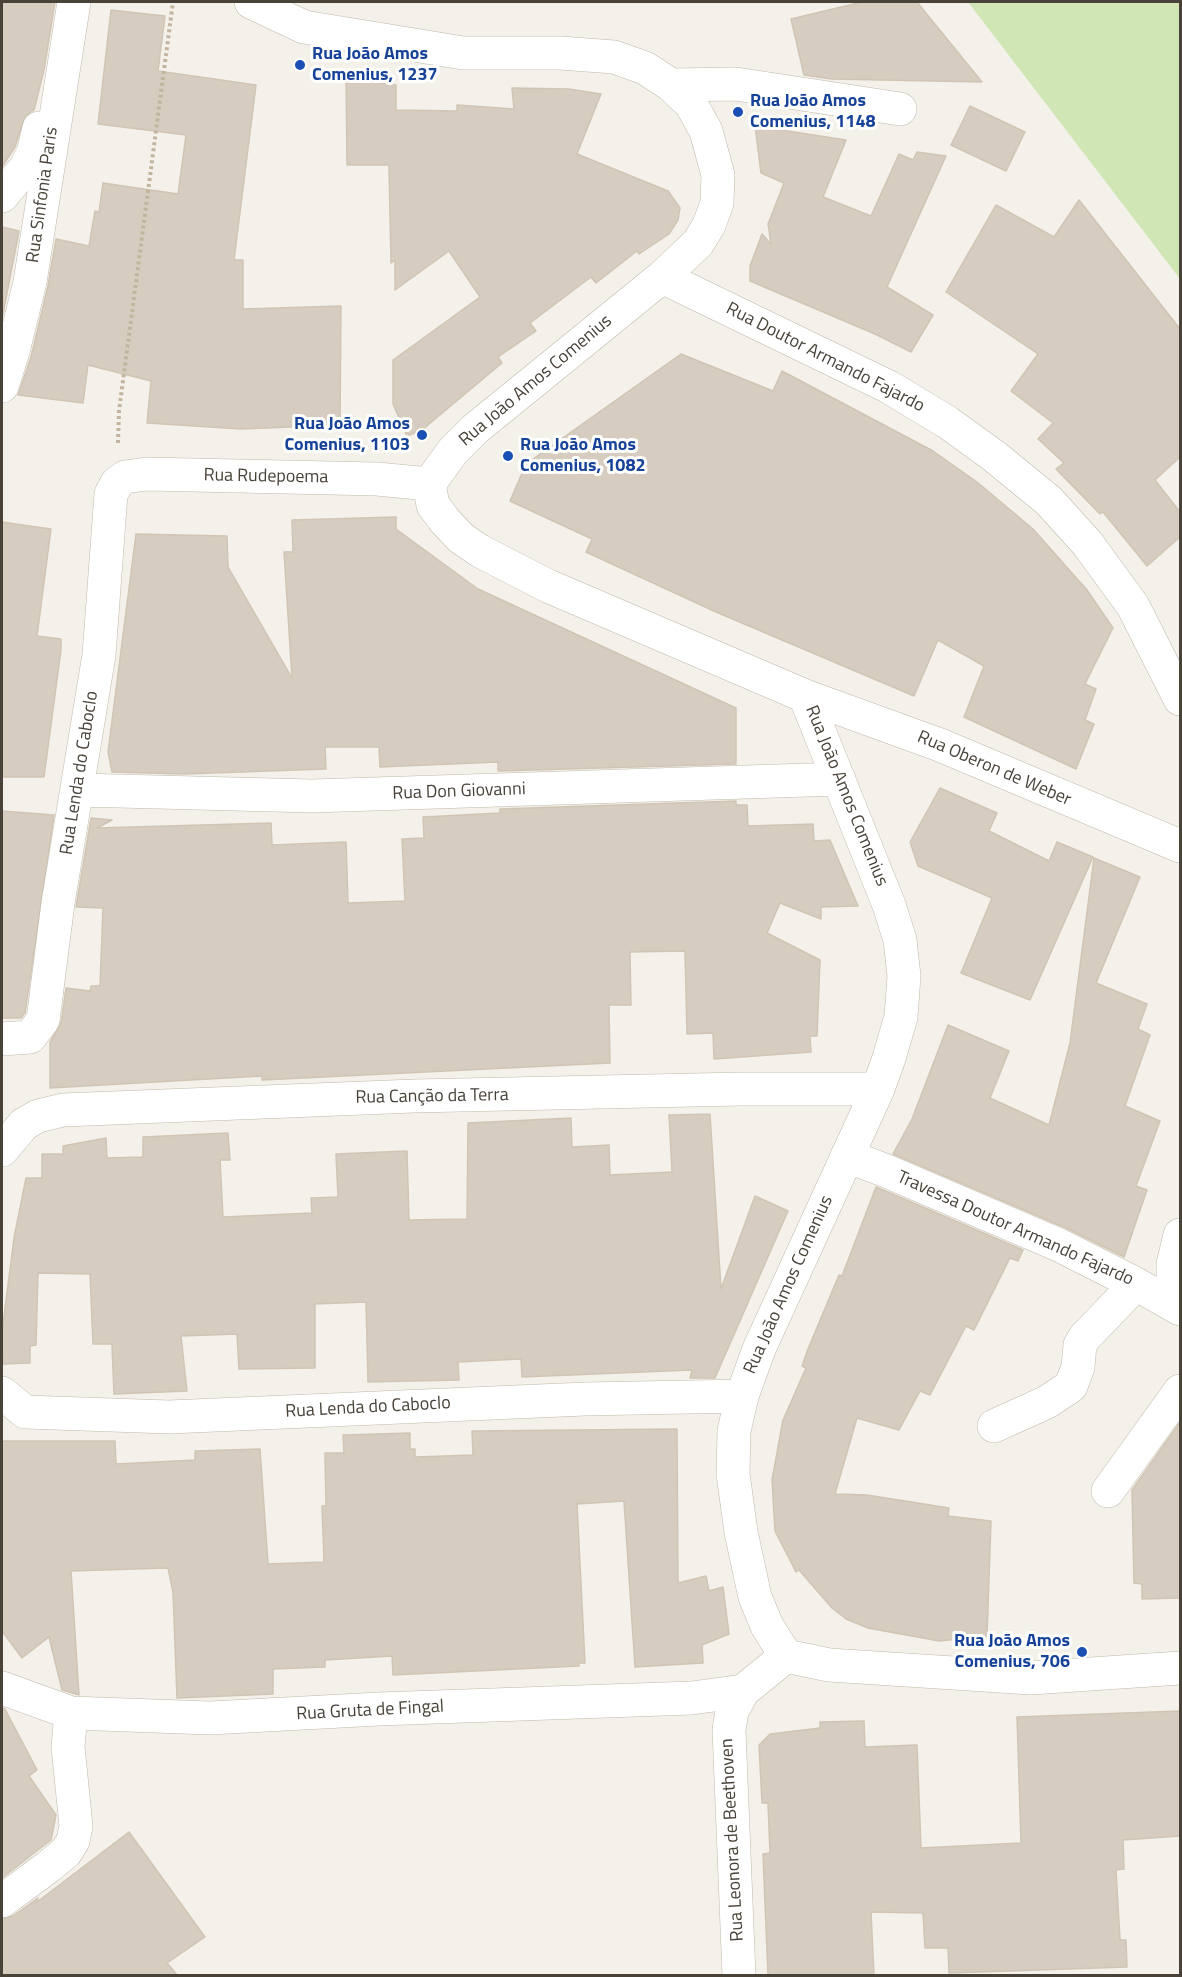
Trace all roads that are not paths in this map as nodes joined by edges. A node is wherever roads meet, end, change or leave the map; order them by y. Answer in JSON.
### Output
{"nodes":[{"id":1,"x":64,"y":2,"type":"edge"},
{"id":2,"x":74,"y":2,"type":"edge"},
{"id":3,"x":251,"y":2,"type":"edge"},
{"id":4,"x":671,"y":85,"type":"junction"},
{"id":5,"x":900,"y":109,"type":"dead end"},
{"id":6,"x":2,"y":196,"type":"edge"},
{"id":7,"x":662,"y":277,"type":"junction"},
{"id":8,"x":2,"y":386,"type":"edge"},
{"id":9,"x":429,"y":483,"type":"junction"},
{"id":10,"x":114,"y":489,"type":"joint"},
{"id":11,"x":806,"y":696,"type":"junction"},
{"id":12,"x":1180,"y":699,"type":"edge"},
{"id":13,"x":839,"y":779,"type":"junction"},
{"id":14,"x":79,"y":790,"type":"junction"},
{"id":15,"x":1180,"y":846,"type":"edge"},
{"id":16,"x":11,"y":1039,"type":"edge"},
{"id":17,"x":878,"y":1089,"type":"junction"},
{"id":18,"x":2,"y":1150,"type":"edge"},
{"id":19,"x":847,"y":1156,"type":"junction"},
{"id":20,"x":1180,"y":1235,"type":"edge"},
{"id":21,"x":1136,"y":1284,"type":"junction"},
{"id":22,"x":1180,"y":1309,"type":"edge"},
{"id":23,"x":1180,"y":1391,"type":"edge"},
{"id":24,"x":2,"y":1393,"type":"edge"},
{"id":25,"x":742,"y":1396,"type":"junction"},
{"id":26,"x":994,"y":1426,"type":"dead end"},
{"id":27,"x":1108,"y":1491,"type":"dead end"},
{"id":28,"x":786,"y":1656,"type":"junction"},
{"id":29,"x":1180,"y":1668,"type":"edge"},
{"id":30,"x":2,"y":1688,"type":"edge"},
{"id":31,"x":743,"y":1691,"type":"junction"},
{"id":32,"x":70,"y":1713,"type":"junction"},
{"id":33,"x":2,"y":1901,"type":"edge"},
{"id":34,"x":739,"y":1976,"type":"edge"}],
"edges":[{"from":1,"to":6,"type":"street"},
{"from":2,"to":8,"type":"street","name":"Rua Sinfonia Paris"},
{"from":3,"to":4,"type":"street","name":"Rua João Amos Comenius"},
{"from":4,"to":5,"type":"street"},
{"from":4,"to":7,"type":"street","name":"Rua João Amos Comenius"},
{"from":7,"to":9,"type":"street","name":"Rua João Amos Comenius"},
{"from":7,"to":12,"type":"street","name":"Rua Doutor Armando Fajardo"},
{"from":9,"to":10,"type":"street","name":"Rua Rudepoema"},
{"from":9,"to":11,"type":"street","name":"Rua João Amos Comenius"},
{"from":10,"to":14,"type":"street","name":"Rua Lenda do Caboclo"},
{"from":11,"to":13,"type":"street","name":"Rua João Amos Comenius"},
{"from":11,"to":15,"type":"street","name":"Rua Oberon de Weber"},
{"from":13,"to":14,"type":"street","name":"Rua Don Giovanni"},
{"from":13,"to":17,"type":"street","name":"Rua João Amos Comenius"},
{"from":14,"to":16,"type":"street","name":"Rua Lenda do Caboclo"},
{"from":17,"to":18,"type":"street","name":"Rua Canção da Terra"},
{"from":17,"to":19,"type":"street","name":"Rua João Amos Comenius"},
{"from":19,"to":21,"type":"street","name":"Travessa Doutor Armando Fajardo"},
{"from":19,"to":25,"type":"street","name":"Rua João Amos Comenius"},
{"from":20,"to":22,"type":"street"},
{"from":21,"to":22,"type":"street","name":"Travessa Doutor Armando Fajardo"},
{"from":21,"to":26,"type":"street"},
{"from":23,"to":27,"type":"street"},
{"from":24,"to":25,"type":"street","name":"Rua Lenda do Caboclo"},
{"from":25,"to":28,"type":"street","name":"Rua João Amos Comenius"},
{"from":28,"to":29,"type":"street"},
{"from":28,"to":31,"type":"street","name":"Rua Leonora de Beethoven"},
{"from":30,"to":32,"type":"street","name":"Rua Gruta de Fingal"},
{"from":31,"to":32,"type":"street","name":"Rua Gruta de Fingal"},
{"from":31,"to":34,"type":"street","name":"Rua Leonora de Beethoven"},
{"from":32,"to":33,"type":"street"}]}
